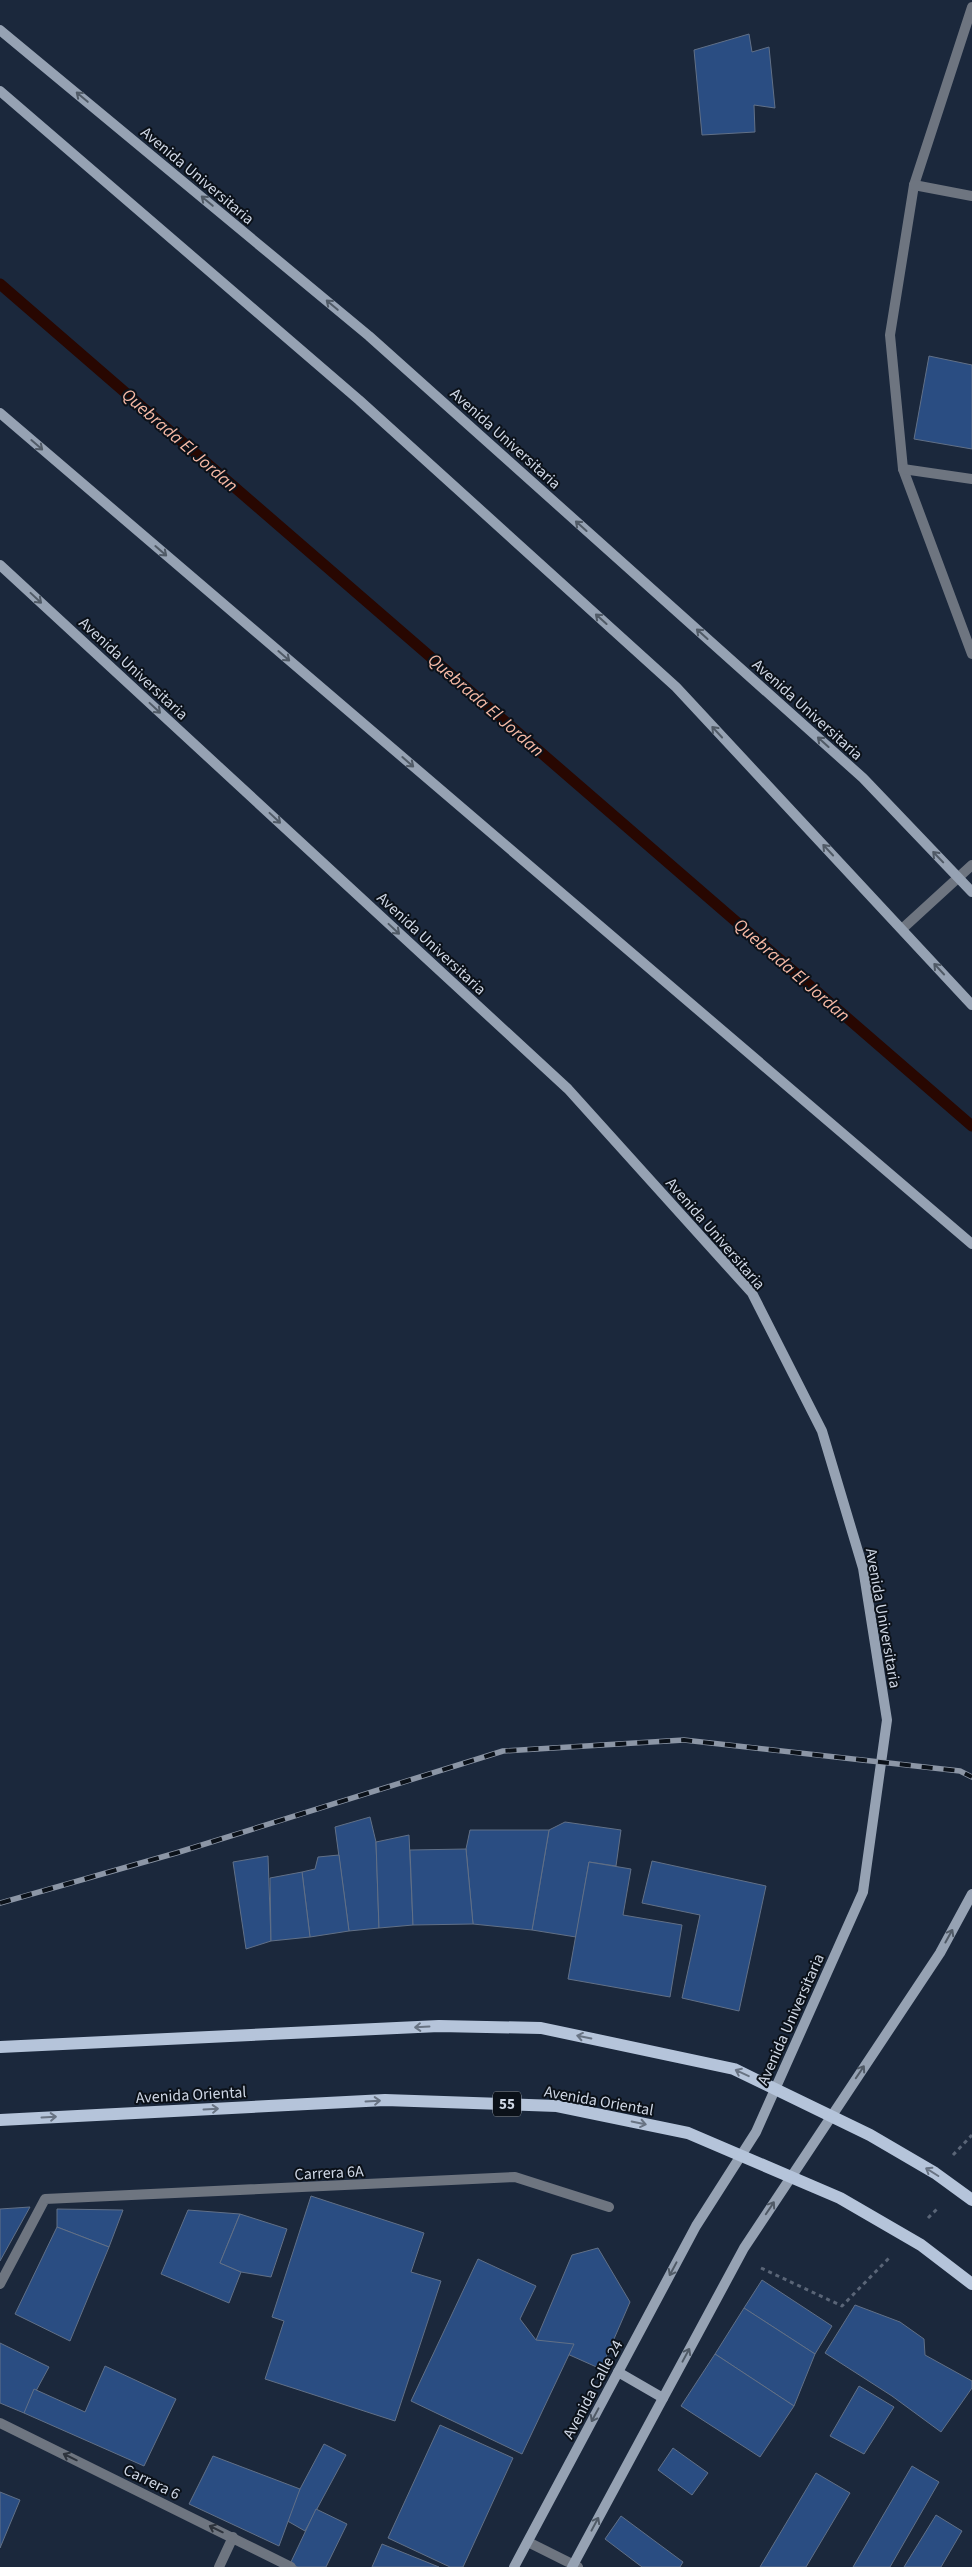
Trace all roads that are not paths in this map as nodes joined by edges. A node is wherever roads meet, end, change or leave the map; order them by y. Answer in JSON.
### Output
{"nodes":[{"id":1,"x":972,"y":8,"type":"edge"},
{"id":2,"x":0,"y":30,"type":"edge"},
{"id":3,"x":0,"y":91,"type":"edge"},
{"id":4,"x":914,"y":185,"type":"junction"},
{"id":5,"x":972,"y":196,"type":"edge"},
{"id":6,"x":0,"y":413,"type":"edge"},
{"id":7,"x":903,"y":469,"type":"junction"},
{"id":8,"x":972,"y":479,"type":"edge"},
{"id":9,"x":0,"y":565,"type":"edge"},
{"id":10,"x":972,"y":654,"type":"edge"},
{"id":11,"x":972,"y":865,"type":"edge"},
{"id":12,"x":972,"y":892,"type":"edge"},
{"id":13,"x":902,"y":929,"type":"junction"},
{"id":14,"x":972,"y":1005,"type":"edge"},
{"id":15,"x":972,"y":1244,"type":"edge"},
{"id":16,"x":972,"y":1894,"type":"edge"},
{"id":17,"x":0,"y":2047,"type":"edge"},
{"id":18,"x":0,"y":2120,"type":"edge"},
{"id":19,"x":972,"y":2200,"type":"edge"},
{"id":20,"x":609,"y":2206,"type":"dead end"},
{"id":21,"x":696,"y":2226,"type":"joint"},
{"id":22,"x":0,"y":2284,"type":"edge"},
{"id":23,"x":972,"y":2284,"type":"edge"},
{"id":24,"x":618,"y":2372,"type":"junction"},
{"id":25,"x":663,"y":2398,"type":"junction"},
{"id":26,"x":0,"y":2423,"type":"edge"},
{"id":27,"x":234,"y":2537,"type":"junction"},
{"id":28,"x":528,"y":2542,"type":"junction"},
{"id":29,"x":574,"y":2566,"type":"edge"},
{"id":30,"x":219,"y":2567,"type":"edge"},
{"id":31,"x":291,"y":2567,"type":"edge"},
{"id":32,"x":514,"y":2567,"type":"edge"}],
"edges":[{"from":1,"to":4,"type":"street"},
{"from":12,"to":2,"type":"main road","name":"Avenida Universitaria","one_way":true},
{"from":13,"to":3,"type":"main road","one_way":true},
{"from":4,"to":5,"type":"street"},
{"from":4,"to":7,"type":"street"},
{"from":6,"to":15,"type":"main road","one_way":true},
{"from":7,"to":8,"type":"street"},
{"from":7,"to":10,"type":"street"},
{"from":9,"to":21,"type":"main road","name":"Avenida Universitaria","one_way":true},
{"from":11,"to":13,"type":"street"},
{"from":14,"to":13,"type":"main road","one_way":true},
{"from":25,"to":16,"type":"main road","one_way":true},
{"from":19,"to":17,"type":"main road","one_way":true},
{"from":18,"to":23,"type":"main road","name":"Avenida Oriental","number":"55","one_way":true},
{"from":20,"to":22,"type":"street","name":"Carrera 6A"},
{"from":21,"to":24,"type":"main road","name":"Avenida Calle 24","one_way":true},
{"from":24,"to":25,"type":"main road"},
{"from":24,"to":28,"type":"main road","name":"Avenida Calle 24","one_way":true},
{"from":29,"to":25,"type":"main road","one_way":true},
{"from":27,"to":26,"type":"street","name":"Carrera 6","one_way":true},
{"from":27,"to":30,"type":"street"},
{"from":27,"to":31,"type":"street","name":"Carrera 6"},
{"from":28,"to":29,"type":"street"},
{"from":28,"to":32,"type":"main road","name":"Avenida Calle 24"}]}
